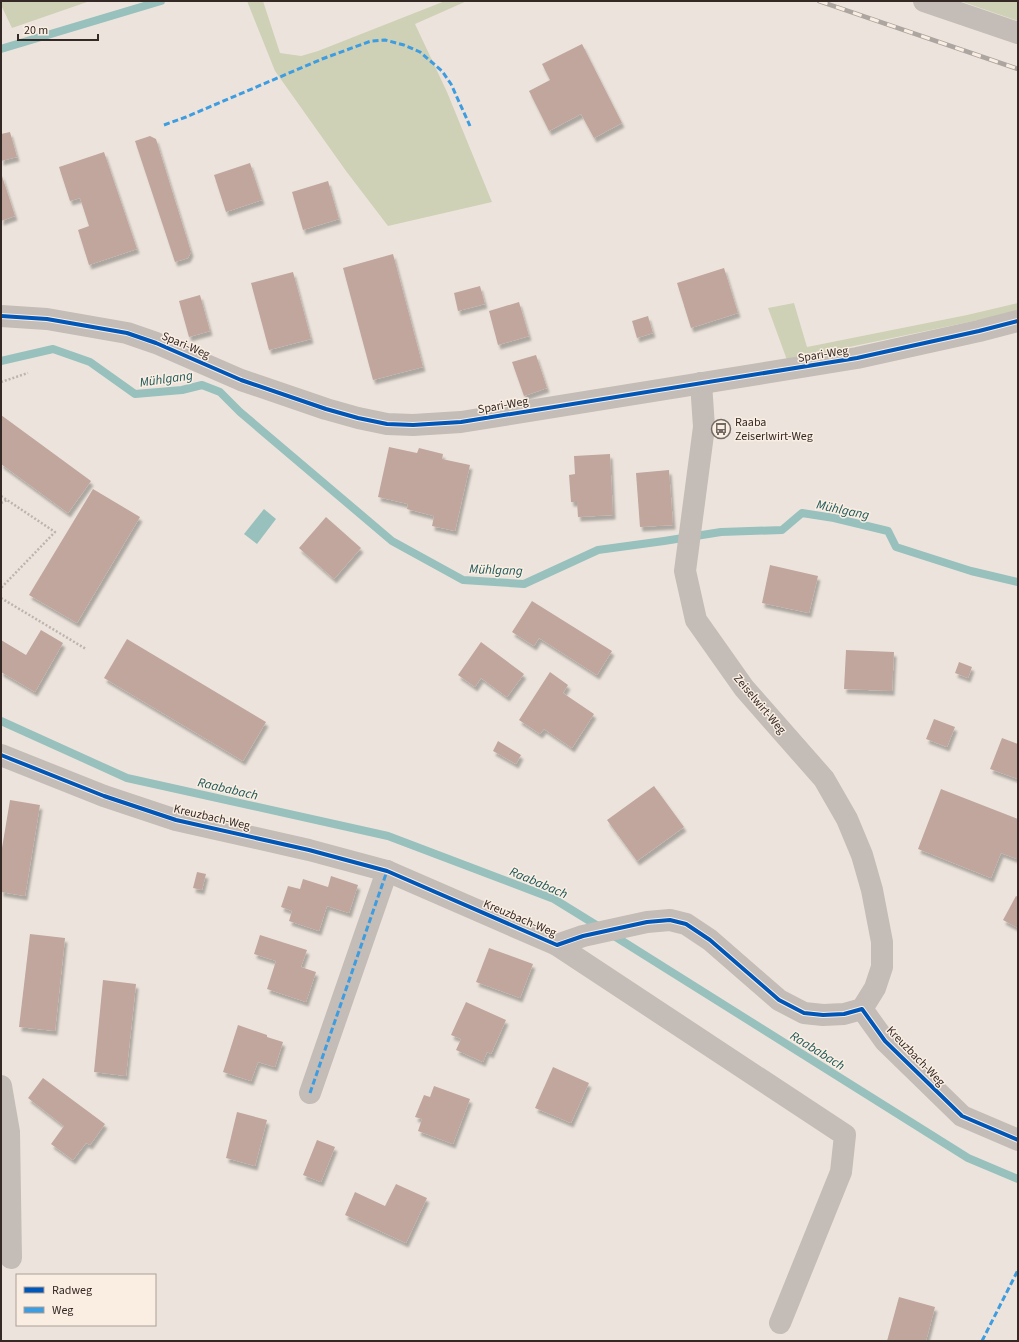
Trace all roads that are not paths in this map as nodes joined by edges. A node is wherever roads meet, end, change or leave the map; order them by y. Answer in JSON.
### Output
{"nodes":[{"id":1,"x":924,"y":1,"type":"edge"},
{"id":2,"x":1018,"y":32,"type":"edge"},
{"id":3,"x":1,"y":316,"type":"edge"},
{"id":4,"x":1018,"y":321,"type":"edge"},
{"id":5,"x":701,"y":383,"type":"junction"},
{"id":6,"x":1,"y":755,"type":"edge"},
{"id":7,"x":387,"y":871,"type":"junction"},
{"id":8,"x":557,"y":945,"type":"junction"},
{"id":9,"x":862,"y":1009,"type":"junction"},
{"id":10,"x":1,"y":1086,"type":"edge"},
{"id":11,"x":310,"y":1093,"type":"dead end"},
{"id":12,"x":1018,"y":1140,"type":"edge"},
{"id":13,"x":11,"y":1258,"type":"dead end"},
{"id":14,"x":780,"y":1324,"type":"dead end"}],
"edges":[{"from":1,"to":2,"type":"street"},
{"from":3,"to":5,"type":"street","name":"Spari-Weg"},
{"from":4,"to":5,"type":"street","name":"Spari-Weg"},
{"from":5,"to":9,"type":"street","name":"Zeiselwirt-Weg"},
{"from":6,"to":7,"type":"street","name":"Kreuzbach-Weg"},
{"from":7,"to":8,"type":"street","name":"Kreuzbach-Weg"},
{"from":7,"to":11,"type":"street"},
{"from":8,"to":9,"type":"street","name":"Kreuzbach-Weg"},
{"from":8,"to":14,"type":"street","name":"Kreuzbach-Weg"},
{"from":9,"to":12,"type":"street","name":"Kreuzbach-Weg"},
{"from":10,"to":13,"type":"street"}]}
